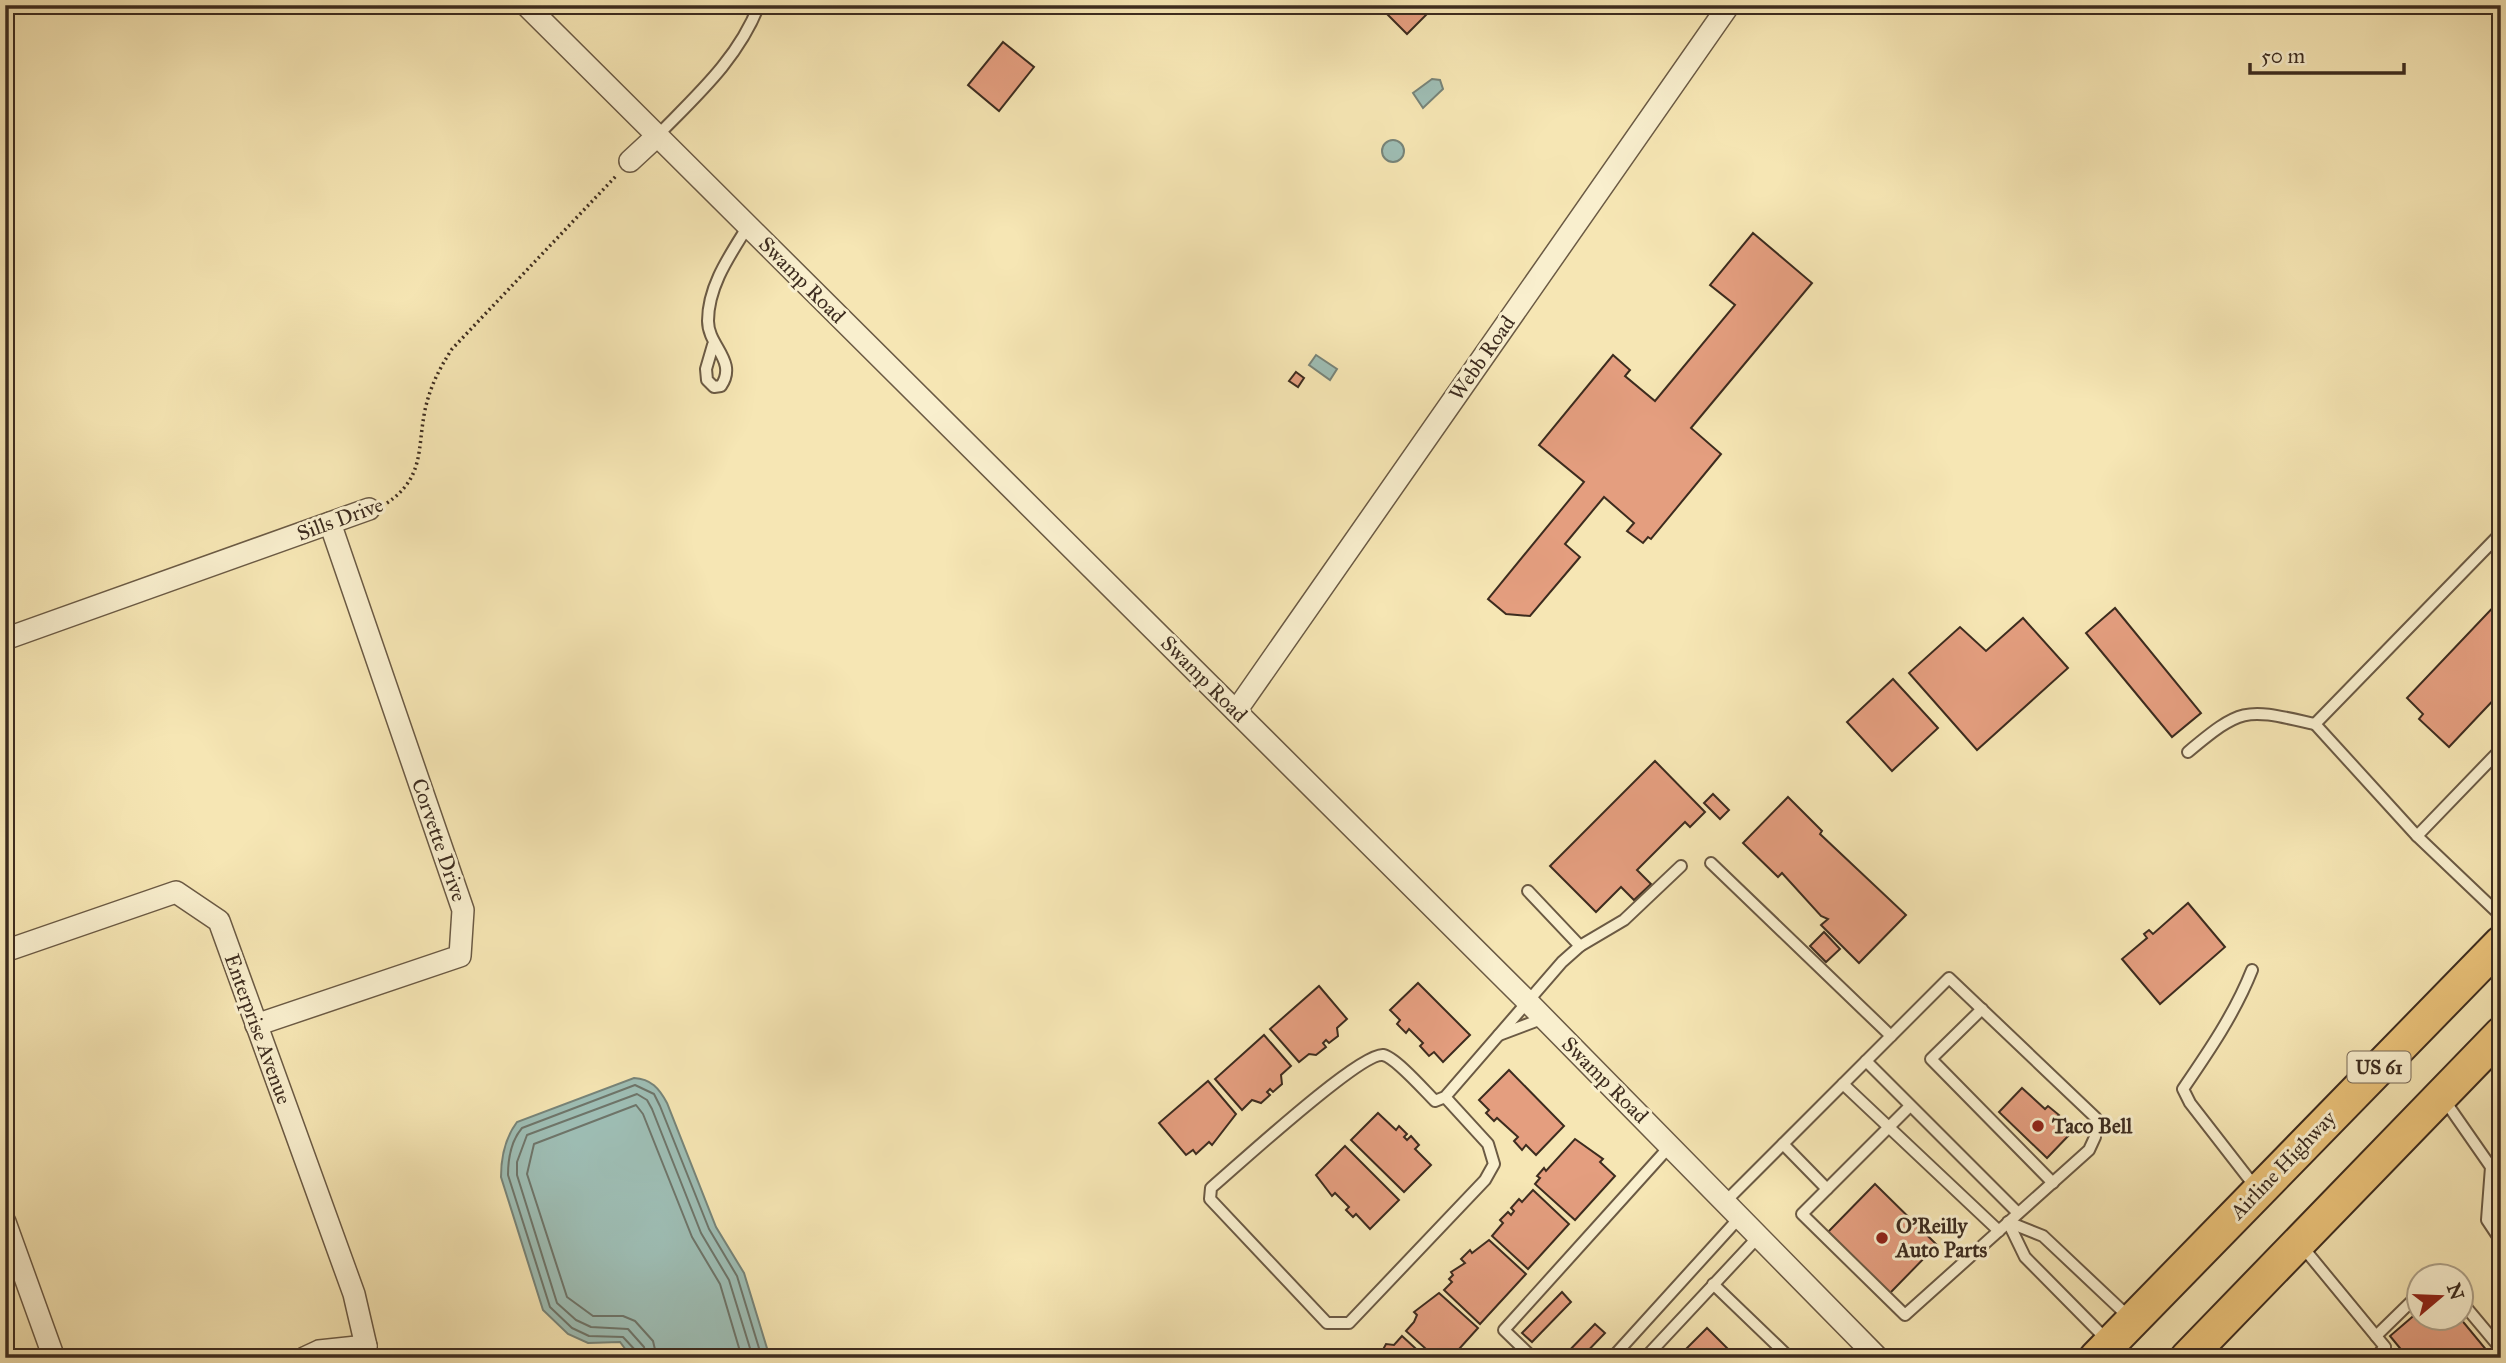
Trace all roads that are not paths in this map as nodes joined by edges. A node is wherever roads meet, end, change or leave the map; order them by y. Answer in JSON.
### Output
{"nodes":[{"id":1,"x":526,"y":5,"type":"edge"},
{"id":2,"x":759,"y":5,"type":"edge"},
{"id":3,"x":1729,"y":5,"type":"edge"},
{"id":4,"x":657,"y":136,"type":"junction"},
{"id":5,"x":630,"y":161,"type":"road end"},
{"id":6,"x":748,"y":226,"type":"junction"},
{"id":7,"x":713,"y":345,"type":"dead end"},
{"id":8,"x":369,"y":509,"type":"road end"},
{"id":9,"x":330,"y":523,"type":"junction"},
{"id":10,"x":2501,"y":533,"type":"edge"},
{"id":11,"x":5,"y":639,"type":"edge"},
{"id":12,"x":1236,"y":711,"type":"junction"},
{"id":13,"x":2315,"y":724,"type":"junction"},
{"id":14,"x":2501,"y":749,"type":"edge"},
{"id":15,"x":2188,"y":752,"type":"dead end"},
{"id":16,"x":2417,"y":836,"type":"junction"},
{"id":17,"x":1711,"y":863,"type":"dead end"},
{"id":18,"x":1681,"y":866,"type":"dead end"},
{"id":19,"x":1528,"y":891,"type":"dead end"},
{"id":20,"x":2501,"y":916,"type":"edge"},
{"id":21,"x":2501,"y":943,"type":"edge"},
{"id":22,"x":1580,"y":946,"type":"junction"},
{"id":23,"x":5,"y":951,"type":"edge"},
{"id":24,"x":2252,"y":971,"type":"dead end"},
{"id":25,"x":1526,"y":1000,"type":"junction"},
{"id":26,"x":1982,"y":1009,"type":"junction"},
{"id":27,"x":1544,"y":1018,"type":"junction"},
{"id":28,"x":256,"y":1025,"type":"junction"},
{"id":29,"x":1497,"y":1036,"type":"junction"},
{"id":30,"x":1891,"y":1036,"type":"junction"},
{"id":31,"x":2500,"y":1036,"type":"edge"},
{"id":32,"x":1866,"y":1061,"type":"junction"},
{"id":33,"x":1843,"y":1084,"type":"junction"},
{"id":34,"x":2441,"y":1096,"type":"junction"},
{"id":35,"x":1445,"y":1097,"type":"junction"},
{"id":36,"x":1909,"y":1107,"type":"junction"},
{"id":37,"x":1890,"y":1125,"type":"junction"},
{"id":38,"x":1783,"y":1144,"type":"junction"},
{"id":39,"x":1670,"y":1146,"type":"junction"},
{"id":40,"x":2496,"y":1168,"type":"edge"},
{"id":41,"x":2053,"y":1183,"type":"junction"},
{"id":42,"x":1827,"y":1189,"type":"junction"},
{"id":43,"x":2258,"y":1191,"type":"junction"},
{"id":44,"x":1732,"y":1209,"type":"junction"},
{"id":45,"x":2018,"y":1213,"type":"junction"},
{"id":46,"x":5,"y":1222,"type":"edge"},
{"id":47,"x":2008,"y":1222,"type":"junction"},
{"id":48,"x":1999,"y":1231,"type":"junction"},
{"id":49,"x":1759,"y":1236,"type":"junction"},
{"id":50,"x":2501,"y":1241,"type":"edge"},
{"id":51,"x":2299,"y":1243,"type":"junction"},
{"id":52,"x":1713,"y":1284,"type":"junction"},
{"id":53,"x":2404,"y":1309,"type":"edge"},
{"id":54,"x":2474,"y":1317,"type":"edge"},
{"id":55,"x":2376,"y":1336,"type":"junction"},
{"id":56,"x":2113,"y":1341,"type":"edge"},
{"id":57,"x":2385,"y":1347,"type":"junction"},
{"id":58,"x":2501,"y":1349,"type":"edge"},
{"id":59,"x":366,"y":1352,"type":"edge"},
{"id":60,"x":54,"y":1358,"type":"edge"},
{"id":61,"x":304,"y":1358,"type":"edge"},
{"id":62,"x":1533,"y":1358,"type":"edge"},
{"id":63,"x":1612,"y":1358,"type":"edge"},
{"id":64,"x":1644,"y":1358,"type":"edge"},
{"id":65,"x":1790,"y":1358,"type":"edge"},
{"id":66,"x":1878,"y":1358,"type":"edge"},
{"id":67,"x":2188,"y":1358,"type":"edge"},
{"id":68,"x":2375,"y":1358,"type":"edge"},
{"id":69,"x":2394,"y":1358,"type":"edge"}],
"edges":[{"from":1,"to":4,"type":"street","name":"Swamp Road"},
{"from":2,"to":4,"type":"lane"},
{"from":3,"to":12,"type":"street","name":"Webb Road"},
{"from":4,"to":5,"type":"street"},
{"from":4,"to":6,"type":"street","name":"Swamp Road"},
{"from":6,"to":7,"type":"lane"},
{"from":6,"to":12,"type":"street","name":"Swamp Road"},
{"from":8,"to":9,"type":"street","name":"Sills Drive"},
{"from":9,"to":11,"type":"street","name":"Sills Drive"},
{"from":9,"to":28,"type":"street","name":"Corvette Drive"},
{"from":10,"to":13,"type":"lane"},
{"from":12,"to":25,"type":"street","name":"Swamp Road"},
{"from":13,"to":15,"type":"lane"},
{"from":13,"to":16,"type":"lane"},
{"from":14,"to":16,"type":"lane"},
{"from":16,"to":20,"type":"lane"},
{"from":17,"to":30,"type":"lane"},
{"from":18,"to":22,"type":"lane"},
{"from":19,"to":22,"type":"lane"},
{"from":21,"to":43,"type":"highway","name":"Airline Highway","number":"US 61"},
{"from":22,"to":25,"type":"lane"},
{"from":23,"to":28,"type":"street","name":"Enterprise Avenue"},
{"from":24,"to":43,"type":"lane"},
{"from":25,"to":27,"type":"street","name":"Swamp Road"},
{"from":25,"to":29,"type":"lane"},
{"from":26,"to":30,"type":"lane"},
{"from":26,"to":41,"type":"lane"},
{"from":26,"to":41,"type":"lane"},
{"from":27,"to":29,"type":"lane"},
{"from":27,"to":39,"type":"street","name":"Swamp Road"},
{"from":28,"to":59,"type":"street","name":"Enterprise Avenue"},
{"from":29,"to":35,"type":"lane"},
{"from":30,"to":32,"type":"lane"},
{"from":31,"to":34,"type":"highway","number":"US 61"},
{"from":32,"to":33,"type":"lane"},
{"from":32,"to":36,"type":"lane"},
{"from":33,"to":37,"type":"lane"},
{"from":33,"to":38,"type":"lane"},
{"from":34,"to":40,"type":"lane"},
{"from":34,"to":51,"type":"highway","number":"US 61"},
{"from":35,"to":35,"type":"lane"},
{"from":36,"to":37,"type":"lane"},
{"from":36,"to":45,"type":"lane"},
{"from":37,"to":42,"type":"lane"},
{"from":37,"to":48,"type":"lane"},
{"from":38,"to":42,"type":"lane"},
{"from":38,"to":44,"type":"lane"},
{"from":39,"to":44,"type":"street","name":"Swamp Road"},
{"from":39,"to":62,"type":"lane"},
{"from":40,"to":50,"type":"lane"},
{"from":41,"to":45,"type":"lane"},
{"from":42,"to":48,"type":"lane"},
{"from":43,"to":56,"type":"highway","name":"Airline Highway","number":"US 61"},
{"from":44,"to":49,"type":"street","name":"Swamp Road"},
{"from":44,"to":63,"type":"lane"},
{"from":45,"to":47,"type":"lane"},
{"from":46,"to":60,"type":"street"},
{"from":47,"to":48,"type":"lane"},
{"from":47,"to":56,"type":"lane"},
{"from":47,"to":56,"type":"lane"},
{"from":49,"to":52,"type":"lane"},
{"from":49,"to":66,"type":"street","name":"Swamp Road"},
{"from":51,"to":55,"type":"lane"},
{"from":51,"to":67,"type":"highway","number":"US 61"},
{"from":52,"to":64,"type":"lane"},
{"from":52,"to":65,"type":"lane"},
{"from":53,"to":55,"type":"lane"},
{"from":54,"to":58,"type":"lane"},
{"from":55,"to":57,"type":"lane"},
{"from":57,"to":68,"type":"lane"},
{"from":57,"to":69,"type":"lane"},
{"from":59,"to":61,"type":"street"}]}
